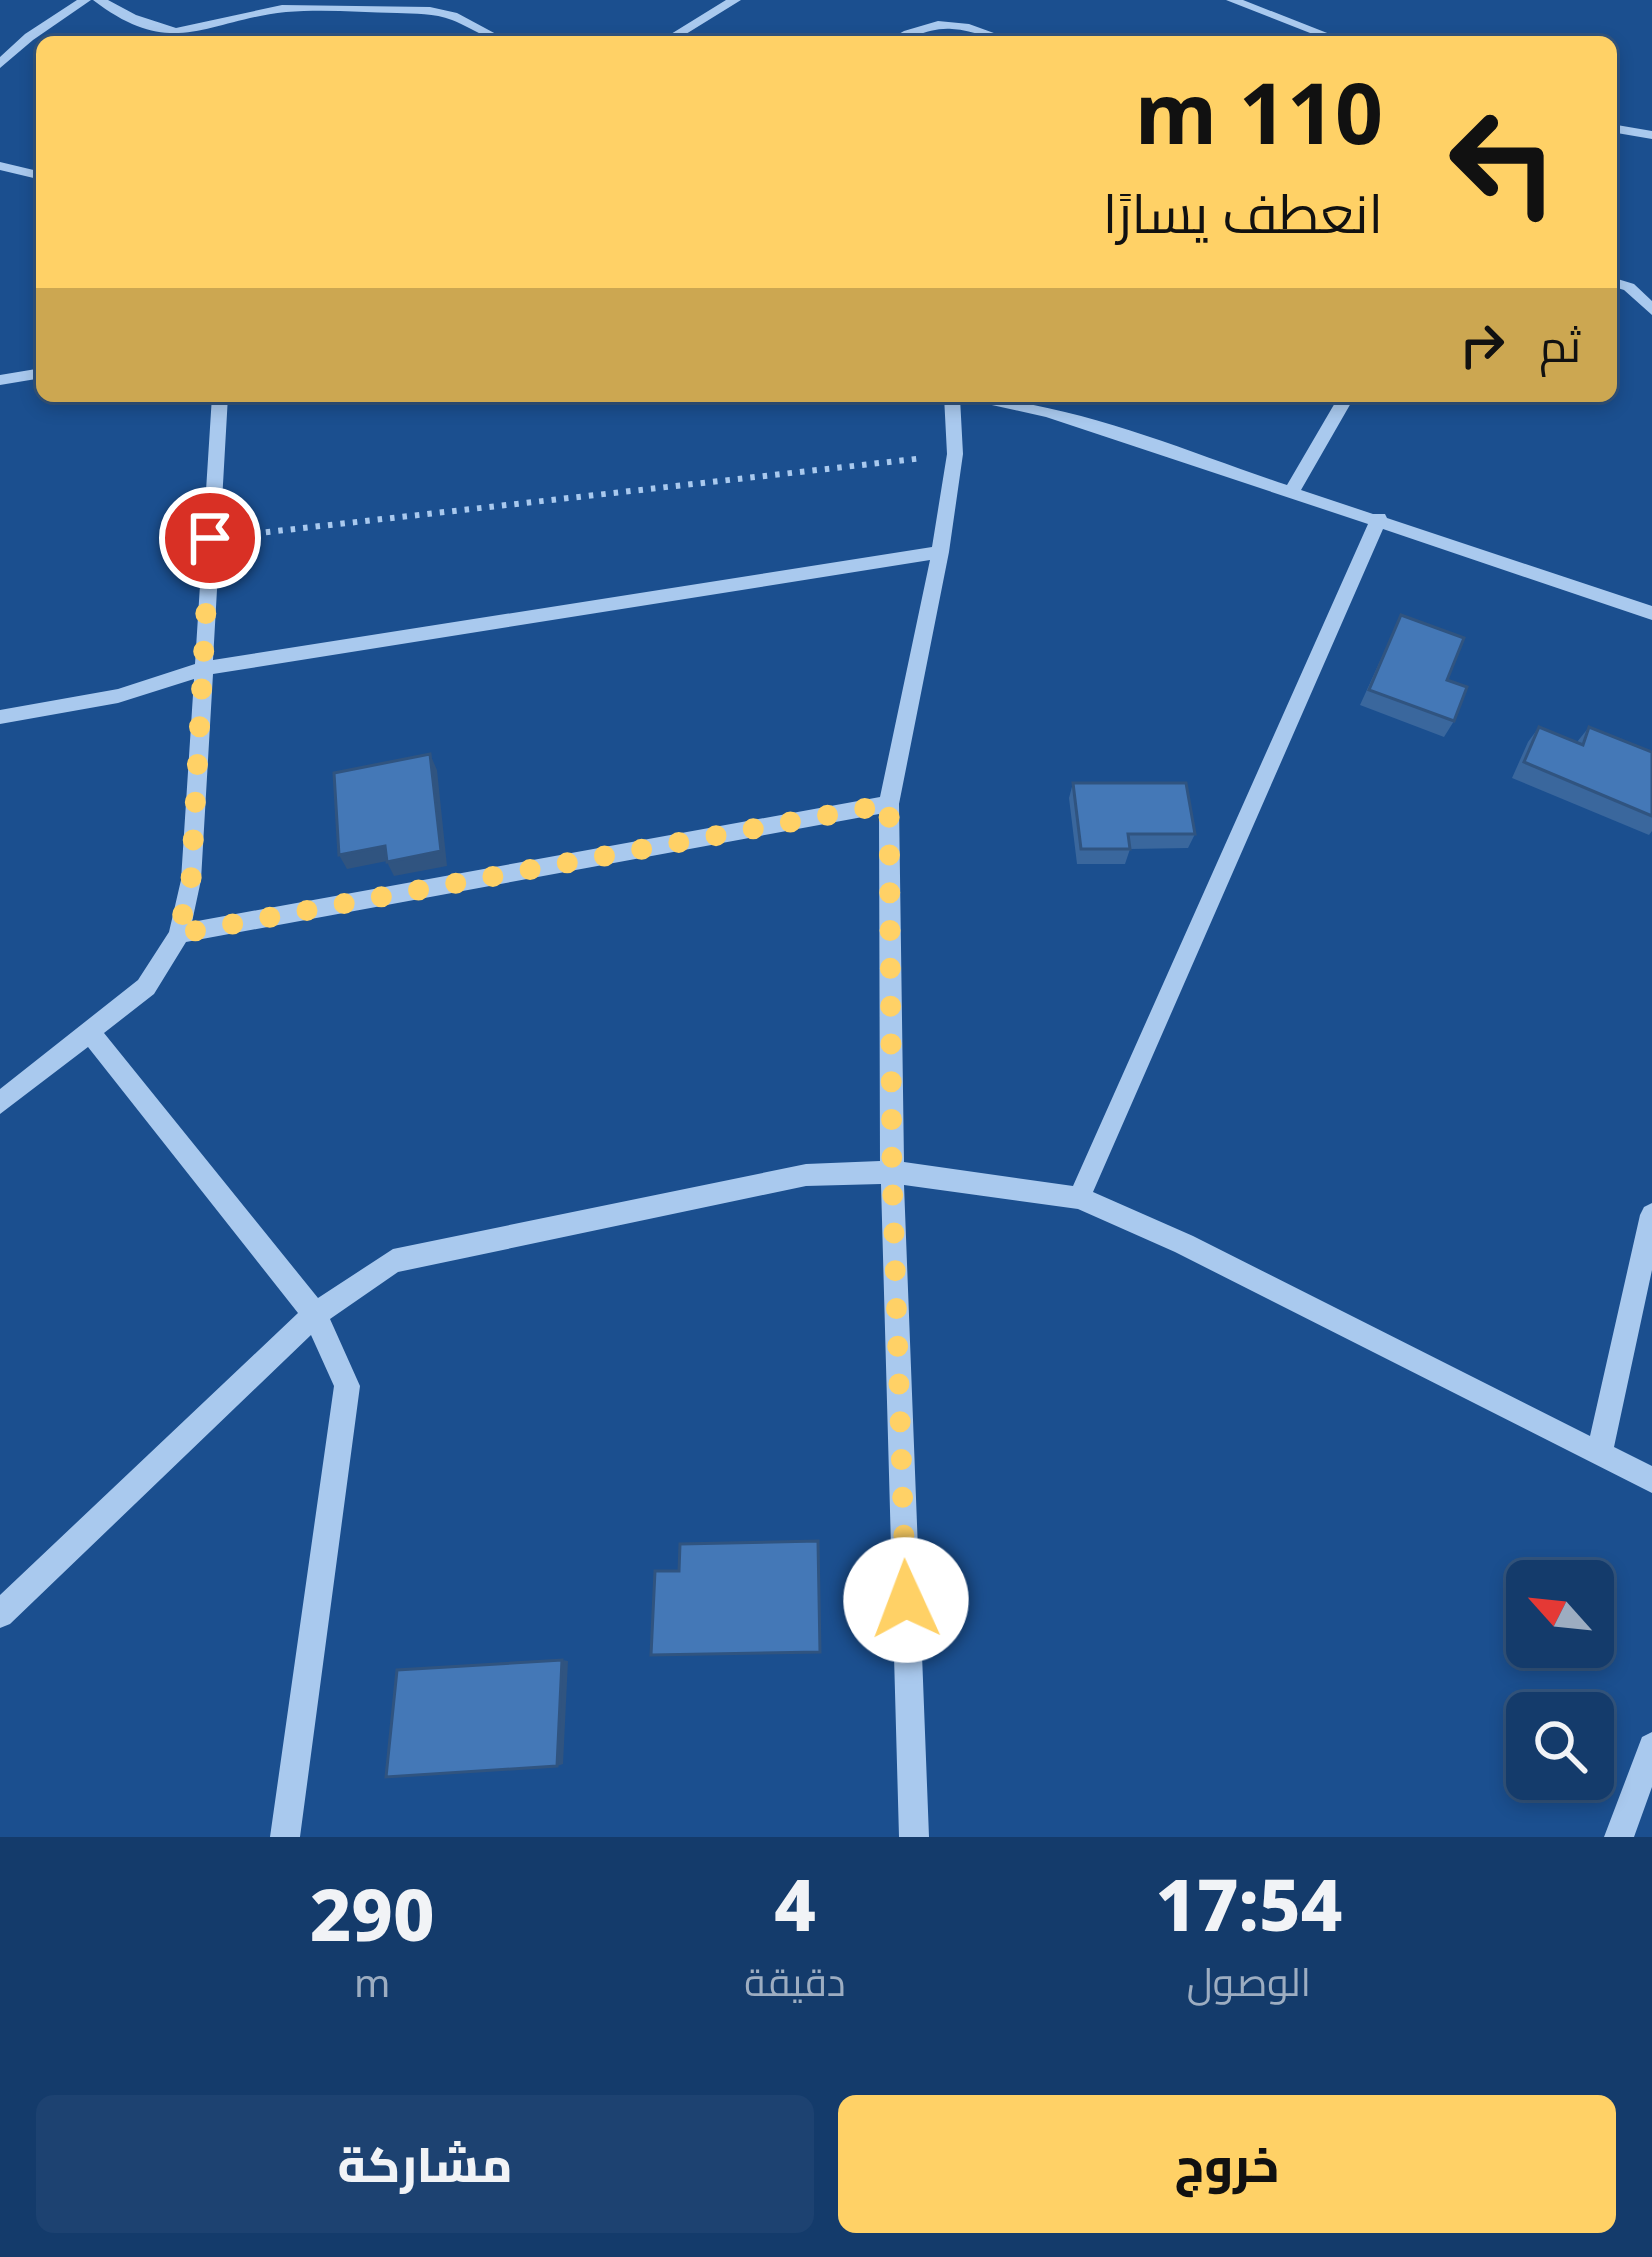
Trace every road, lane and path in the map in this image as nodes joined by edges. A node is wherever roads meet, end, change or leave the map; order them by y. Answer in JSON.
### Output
{"nodes":[{"id":1,"x":85,"y":0,"type":"edge"},
{"id":2,"x":99,"y":0,"type":"edge"},
{"id":3,"x":735,"y":0,"type":"edge"},
{"id":4,"x":1232,"y":0,"type":"edge"},
{"id":5,"x":1280,"y":0,"type":"edge"},
{"id":6,"x":1268,"y":12,"type":"junction"},
{"id":7,"x":493,"y":36,"type":"edge"},
{"id":8,"x":674,"y":36,"type":"edge"},
{"id":9,"x":903,"y":36,"type":"edge"},
{"id":10,"x":997,"y":36,"type":"edge"},
{"id":11,"x":1329,"y":36,"type":"edge"},
{"id":12,"x":0,"y":64,"type":"edge"},
{"id":13,"x":1617,"y":129,"type":"edge"},
{"id":14,"x":1652,"y":135,"type":"edge"},
{"id":15,"x":0,"y":166,"type":"edge"},
{"id":16,"x":36,"y":175,"type":"edge"},
{"id":17,"x":1617,"y":283,"type":"edge"},
{"id":18,"x":1652,"y":310,"type":"edge"},
{"id":19,"x":36,"y":374,"type":"edge"},
{"id":20,"x":0,"y":380,"type":"edge"},
{"id":21,"x":220,"y":402,"type":"edge"},
{"id":22,"x":952,"y":402,"type":"edge"},
{"id":23,"x":998,"y":402,"type":"edge"},
{"id":24,"x":1344,"y":402,"type":"edge"},
{"id":25,"x":955,"y":454,"type":"junction"},
{"id":26,"x":1293,"y":490,"type":"junction"},
{"id":27,"x":1379,"y":518,"type":"junction"},
{"id":28,"x":210,"y":538,"type":"junction"},
{"id":29,"x":940,"y":552,"type":"junction"},
{"id":30,"x":1652,"y":613,"type":"edge"},
{"id":31,"x":205,"y":668,"type":"junction"},
{"id":32,"x":0,"y":717,"type":"edge"},
{"id":33,"x":889,"y":804,"type":"junction"},
{"id":34,"x":178,"y":934,"type":"junction"},
{"id":35,"x":91,"y":1034,"type":"junction"},
{"id":36,"x":0,"y":1103,"type":"edge"},
{"id":37,"x":892,"y":1172,"type":"junction"},
{"id":38,"x":1079,"y":1198,"type":"junction"},
{"id":39,"x":1652,"y":1215,"type":"edge"},
{"id":40,"x":315,"y":1314,"type":"junction"},
{"id":41,"x":1599,"y":1454,"type":"junction"},
{"id":42,"x":1652,"y":1480,"type":"edge"},
{"id":43,"x":0,"y":1614,"type":"edge"},
{"id":44,"x":1652,"y":1747,"type":"edge"},
{"id":45,"x":285,"y":1837,"type":"edge"},
{"id":46,"x":914,"y":1837,"type":"edge"},
{"id":47,"x":1619,"y":1837,"type":"edge"}],
"edges":[{"from":1,"to":12,"type":"street"},
{"from":2,"to":7,"type":"street"},
{"from":3,"to":8,"type":"street"},
{"from":4,"to":6,"type":"street"},
{"from":5,"to":6,"type":"street"},
{"from":6,"to":11,"type":"street"},
{"from":9,"to":10,"type":"street"},
{"from":13,"to":14,"type":"street"},
{"from":15,"to":16,"type":"street"},
{"from":17,"to":18,"type":"street"},
{"from":19,"to":20,"type":"street"},
{"from":21,"to":28,"type":"street"},
{"from":22,"to":25,"type":"street"},
{"from":23,"to":26,"type":"street"},
{"from":24,"to":26,"type":"street"},
{"from":25,"to":28,"type":"path"},
{"from":25,"to":29,"type":"street"},
{"from":26,"to":27,"type":"street"},
{"from":27,"to":30,"type":"street"},
{"from":27,"to":38,"type":"street"},
{"from":28,"to":31,"type":"street"},
{"from":29,"to":31,"type":"street"},
{"from":29,"to":33,"type":"street"},
{"from":31,"to":32,"type":"street"},
{"from":31,"to":34,"type":"street"},
{"from":33,"to":34,"type":"street"},
{"from":33,"to":37,"type":"street"},
{"from":34,"to":35,"type":"street"},
{"from":35,"to":36,"type":"street"},
{"from":35,"to":40,"type":"street"},
{"from":37,"to":38,"type":"street"},
{"from":37,"to":40,"type":"street"},
{"from":37,"to":46,"type":"street"},
{"from":38,"to":41,"type":"street"},
{"from":39,"to":41,"type":"street"},
{"from":40,"to":43,"type":"street"},
{"from":40,"to":45,"type":"street"},
{"from":41,"to":42,"type":"street"},
{"from":44,"to":47,"type":"street"}]}
